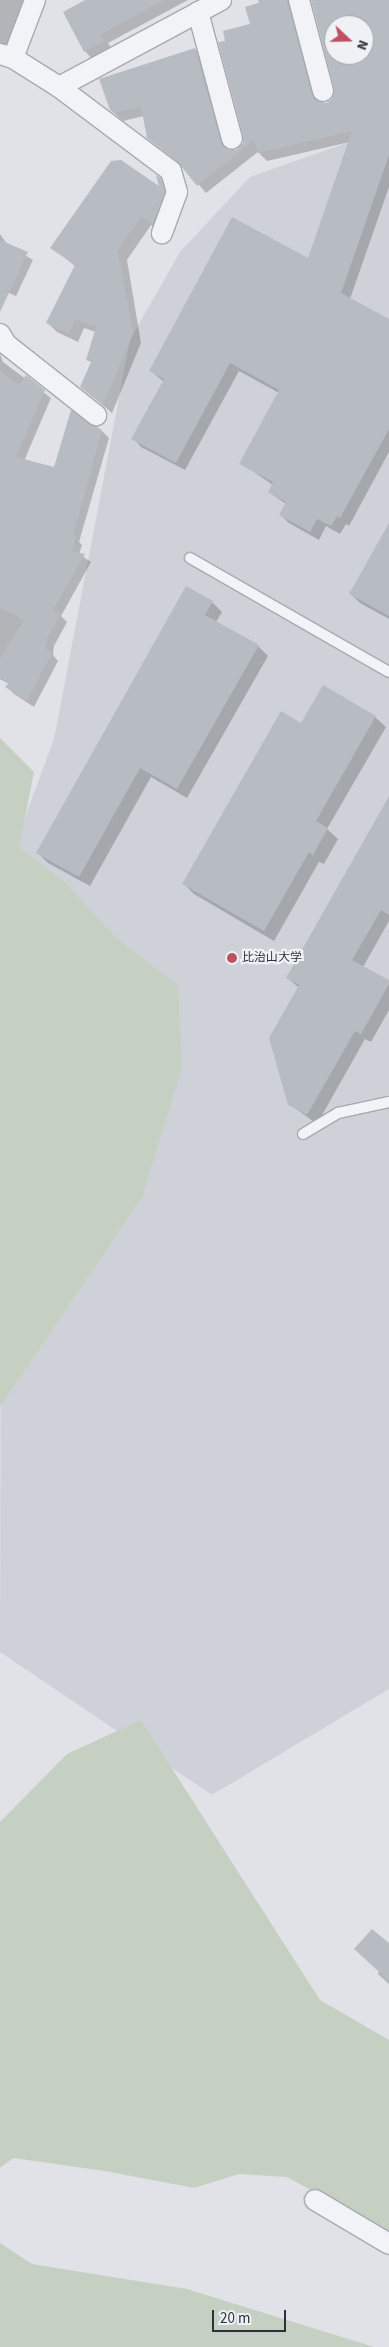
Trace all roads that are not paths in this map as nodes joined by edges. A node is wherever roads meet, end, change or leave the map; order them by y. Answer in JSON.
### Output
{"nodes":[{"id":1,"x":35,"y":0,"type":"edge"},
{"id":2,"x":221,"y":0,"type":"edge"},
{"id":3,"x":299,"y":0,"type":"edge"},
{"id":4,"x":198,"y":12,"type":"junction"},
{"id":5,"x":6,"y":56,"type":"edge"},
{"id":6,"x":60,"y":87,"type":"junction"},
{"id":7,"x":323,"y":91,"type":"dead end"},
{"id":8,"x":232,"y":139,"type":"dead end"},
{"id":9,"x":162,"y":234,"type":"dead end"},
{"id":10,"x":0,"y":334,"type":"edge"},
{"id":11,"x":96,"y":415,"type":"dead end"},
{"id":12,"x":190,"y":558,"type":"dead end"},
{"id":13,"x":389,"y":672,"type":"edge"},
{"id":14,"x":389,"y":1102,"type":"edge"},
{"id":15,"x":302,"y":1134,"type":"dead end"},
{"id":16,"x":315,"y":2200,"type":"dead end"},
{"id":17,"x":389,"y":2244,"type":"edge"}],
"edges":[{"from":1,"to":5,"type":"street"},
{"from":2,"to":4,"type":"street"},
{"from":3,"to":7,"type":"street"},
{"from":4,"to":6,"type":"street"},
{"from":4,"to":8,"type":"street"},
{"from":5,"to":6,"type":"street"},
{"from":6,"to":9,"type":"street"},
{"from":10,"to":11,"type":"street"},
{"from":12,"to":13,"type":"lane"},
{"from":14,"to":15,"type":"lane"},
{"from":16,"to":17,"type":"street"}]}
